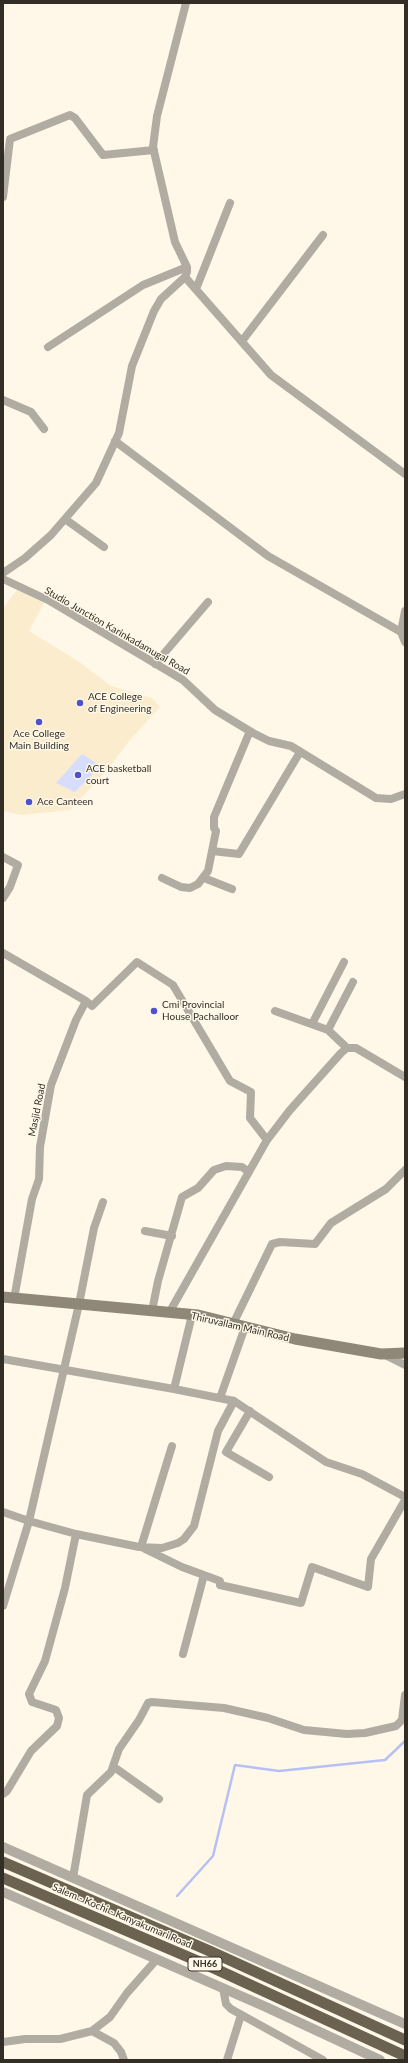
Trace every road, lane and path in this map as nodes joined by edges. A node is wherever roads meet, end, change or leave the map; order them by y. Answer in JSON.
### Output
{"nodes":[{"id":1,"x":186,"y":3,"type":"edge"},
{"id":2,"x":154,"y":150,"type":"junction"},
{"id":3,"x":144,"y":151,"type":"junction"},
{"id":4,"x":155,"y":160,"type":"junction"},
{"id":5,"x":3,"y":197,"type":"edge"},
{"id":6,"x":230,"y":203,"type":"dead end"},
{"id":7,"x":322,"y":235,"type":"dead end"},
{"id":8,"x":187,"y":267,"type":"junction"},
{"id":9,"x":185,"y":277,"type":"junction"},
{"id":10,"x":196,"y":289,"type":"junction"},
{"id":11,"x":242,"y":341,"type":"junction"},
{"id":12,"x":48,"y":347,"type":"dead end"},
{"id":13,"x":3,"y":400,"type":"edge"},
{"id":14,"x":44,"y":429,"type":"dead end"},
{"id":15,"x":115,"y":441,"type":"junction"},
{"id":16,"x":405,"y":474,"type":"edge"},
{"id":17,"x":65,"y":519,"type":"junction"},
{"id":18,"x":104,"y":547,"type":"dead end"},
{"id":19,"x":3,"y":573,"type":"edge"},
{"id":20,"x":3,"y":579,"type":"edge"},
{"id":21,"x":208,"y":602,"type":"dead end"},
{"id":22,"x":405,"y":611,"type":"edge"},
{"id":23,"x":401,"y":632,"type":"junction"},
{"id":24,"x":405,"y":642,"type":"edge"},
{"id":25,"x":155,"y":664,"type":"junction"},
{"id":26,"x":250,"y":731,"type":"junction"},
{"id":27,"x":300,"y":752,"type":"junction"},
{"id":28,"x":405,"y":794,"type":"edge"},
{"id":29,"x":212,"y":851,"type":"junction"},
{"id":30,"x":3,"y":858,"type":"edge"},
{"id":31,"x":162,"y":878,"type":"dead end"},
{"id":32,"x":204,"y":878,"type":"junction"},
{"id":33,"x":232,"y":889,"type":"dead end"},
{"id":34,"x":3,"y":898,"type":"edge"},
{"id":35,"x":3,"y":953,"type":"edge"},
{"id":36,"x":344,"y":962,"type":"dead end"},
{"id":37,"x":353,"y":982,"type":"dead end"},
{"id":38,"x":86,"y":1001,"type":"junction"},
{"id":39,"x":275,"y":1011,"type":"dead end"},
{"id":40,"x":312,"y":1024,"type":"junction"},
{"id":41,"x":328,"y":1030,"type":"junction"},
{"id":42,"x":347,"y":1048,"type":"junction"},
{"id":43,"x":405,"y":1077,"type":"edge"},
{"id":44,"x":267,"y":1140,"type":"junction"},
{"id":45,"x":405,"y":1170,"type":"edge"},
{"id":46,"x":249,"y":1172,"type":"junction"},
{"id":47,"x":103,"y":1202,"type":"dead end"},
{"id":48,"x":145,"y":1230,"type":"dead end"},
{"id":49,"x":172,"y":1236,"type":"junction"},
{"id":50,"x":8,"y":1298,"type":"edge"},
{"id":51,"x":79,"y":1304,"type":"junction"},
{"id":52,"x":152,"y":1311,"type":"junction"},
{"id":53,"x":169,"y":1313,"type":"junction"},
{"id":54,"x":192,"y":1315,"type":"junction"},
{"id":55,"x":233,"y":1324,"type":"junction"},
{"id":56,"x":245,"y":1327,"type":"junction"},
{"id":57,"x":405,"y":1353,"type":"edge"},
{"id":58,"x":384,"y":1355,"type":"junction"},
{"id":59,"x":3,"y":1359,"type":"edge"},
{"id":60,"x":405,"y":1364,"type":"edge"},
{"id":61,"x":63,"y":1370,"type":"junction"},
{"id":62,"x":174,"y":1389,"type":"junction"},
{"id":63,"x":220,"y":1398,"type":"junction"},
{"id":64,"x":234,"y":1401,"type":"junction"},
{"id":65,"x":250,"y":1411,"type":"junction"},
{"id":66,"x":172,"y":1446,"type":"dead end"},
{"id":67,"x":269,"y":1477,"type":"dead end"},
{"id":68,"x":405,"y":1499,"type":"edge"},
{"id":69,"x":3,"y":1512,"type":"edge"},
{"id":70,"x":29,"y":1521,"type":"junction"},
{"id":71,"x":76,"y":1534,"type":"junction"},
{"id":72,"x":141,"y":1547,"type":"junction"},
{"id":73,"x":204,"y":1575,"type":"junction"},
{"id":74,"x":3,"y":1606,"type":"edge"},
{"id":75,"x":183,"y":1654,"type":"dead end"},
{"id":76,"x":405,"y":1695,"type":"edge"},
{"id":77,"x":114,"y":1767,"type":"junction"},
{"id":78,"x":3,"y":1794,"type":"edge"},
{"id":79,"x":159,"y":1798,"type":"dead end"},
{"id":80,"x":3,"y":1847,"type":"edge"},
{"id":81,"x":3,"y":1862,"type":"edge"},
{"id":82,"x":3,"y":1878,"type":"edge"},
{"id":83,"x":73,"y":1878,"type":"junction"},
{"id":84,"x":3,"y":1892,"type":"edge"},
{"id":85,"x":157,"y":1959,"type":"junction"},
{"id":86,"x":224,"y":1988,"type":"junction"},
{"id":87,"x":241,"y":2015,"type":"junction"},
{"id":88,"x":405,"y":2024,"type":"edge"},
{"id":89,"x":92,"y":2031,"type":"junction"},
{"id":90,"x":405,"y":2040,"type":"edge"},
{"id":91,"x":3,"y":2042,"type":"edge"},
{"id":92,"x":405,"y":2056,"type":"edge"},
{"id":93,"x":124,"y":2060,"type":"edge"},
{"id":94,"x":227,"y":2060,"type":"edge"},
{"id":95,"x":323,"y":2060,"type":"edge"},
{"id":96,"x":380,"y":2060,"type":"edge"}],
"edges":[{"from":1,"to":2,"type":"street"},
{"from":2,"to":3,"type":"street"},
{"from":2,"to":4,"type":"street"},
{"from":3,"to":4,"type":"street"},
{"from":3,"to":5,"type":"street"},
{"from":4,"to":8,"type":"street"},
{"from":6,"to":10,"type":"street"},
{"from":7,"to":11,"type":"street"},
{"from":8,"to":9,"type":"street"},
{"from":8,"to":12,"type":"street"},
{"from":9,"to":10,"type":"street"},
{"from":9,"to":15,"type":"street"},
{"from":10,"to":11,"type":"street"},
{"from":11,"to":16,"type":"street"},
{"from":13,"to":14,"type":"street"},
{"from":15,"to":17,"type":"street"},
{"from":15,"to":23,"type":"street"},
{"from":17,"to":18,"type":"street"},
{"from":17,"to":19,"type":"street"},
{"from":20,"to":25,"type":"street","name":"Studio Junction Karinkadamugal Road"},
{"from":21,"to":25,"type":"street"},
{"from":22,"to":23,"type":"street"},
{"from":23,"to":24,"type":"street"},
{"from":25,"to":26,"type":"street","name":"Studio Junction Karinkadamugal Road"},
{"from":26,"to":27,"type":"street","name":"Studio Junction Karinkadamugal Road"},
{"from":26,"to":29,"type":"street"},
{"from":27,"to":28,"type":"street","name":"Studio Junction Karinkadamugal Road"},
{"from":27,"to":29,"type":"street"},
{"from":29,"to":32,"type":"street"},
{"from":30,"to":34,"type":"street"},
{"from":31,"to":32,"type":"street"},
{"from":32,"to":33,"type":"street"},
{"from":35,"to":38,"type":"street"},
{"from":36,"to":40,"type":"street"},
{"from":37,"to":41,"type":"street"},
{"from":38,"to":44,"type":"street"},
{"from":38,"to":50,"type":"street","name":"Masjid Road"},
{"from":39,"to":40,"type":"street"},
{"from":40,"to":41,"type":"street"},
{"from":41,"to":42,"type":"street"},
{"from":42,"to":43,"type":"street"},
{"from":42,"to":44,"type":"street"},
{"from":44,"to":46,"type":"street"},
{"from":45,"to":55,"type":"street"},
{"from":46,"to":49,"type":"street"},
{"from":46,"to":53,"type":"street"},
{"from":47,"to":51,"type":"street"},
{"from":48,"to":49,"type":"street"},
{"from":49,"to":52,"type":"street"},
{"from":50,"to":51,"type":"main road","name":"Thiruvallam Main Road"},
{"from":51,"to":52,"type":"main road","name":"Thiruvallam Main Road"},
{"from":51,"to":61,"type":"street"},
{"from":52,"to":53,"type":"main road","name":"Thiruvallam Main Road"},
{"from":53,"to":54,"type":"main road","name":"Thiruvallam Main Road"},
{"from":54,"to":55,"type":"main road","name":"Thiruvallam Main Road"},
{"from":54,"to":62,"type":"street"},
{"from":55,"to":56,"type":"main road","name":"Thiruvallam Main Road"},
{"from":56,"to":58,"type":"main road","name":"Thiruvallam Main Road"},
{"from":56,"to":63,"type":"street"},
{"from":57,"to":58,"type":"main road","name":"Thiruvallam Main Road"},
{"from":58,"to":60,"type":"street"},
{"from":59,"to":61,"type":"street"},
{"from":61,"to":62,"type":"street"},
{"from":61,"to":70,"type":"street"},
{"from":62,"to":63,"type":"street"},
{"from":63,"to":64,"type":"street"},
{"from":64,"to":65,"type":"street"},
{"from":64,"to":72,"type":"street"},
{"from":65,"to":67,"type":"street"},
{"from":65,"to":68,"type":"street"},
{"from":66,"to":72,"type":"street"},
{"from":68,"to":73,"type":"street"},
{"from":69,"to":70,"type":"street"},
{"from":70,"to":71,"type":"street"},
{"from":70,"to":74,"type":"street"},
{"from":71,"to":72,"type":"street"},
{"from":71,"to":78,"type":"street"},
{"from":72,"to":73,"type":"street"},
{"from":73,"to":75,"type":"street"},
{"from":76,"to":77,"type":"street"},
{"from":77,"to":79,"type":"street"},
{"from":77,"to":83,"type":"street"},
{"from":80,"to":83,"type":"street"},
{"from":81,"to":90,"type":"highway","name":"Salem - Kochi - Kanyakumari Road","number":"NH66"},
{"from":82,"to":92,"type":"highway","name":"Salem - Kochi - Kanyakumari Road","number":"NH66"},
{"from":83,"to":88,"type":"street"},
{"from":84,"to":85,"type":"street"},
{"from":85,"to":86,"type":"street"},
{"from":85,"to":89,"type":"street"},
{"from":86,"to":87,"type":"street"},
{"from":86,"to":96,"type":"street"},
{"from":87,"to":94,"type":"street"},
{"from":87,"to":95,"type":"street"},
{"from":89,"to":91,"type":"street"},
{"from":89,"to":93,"type":"street"}]}
